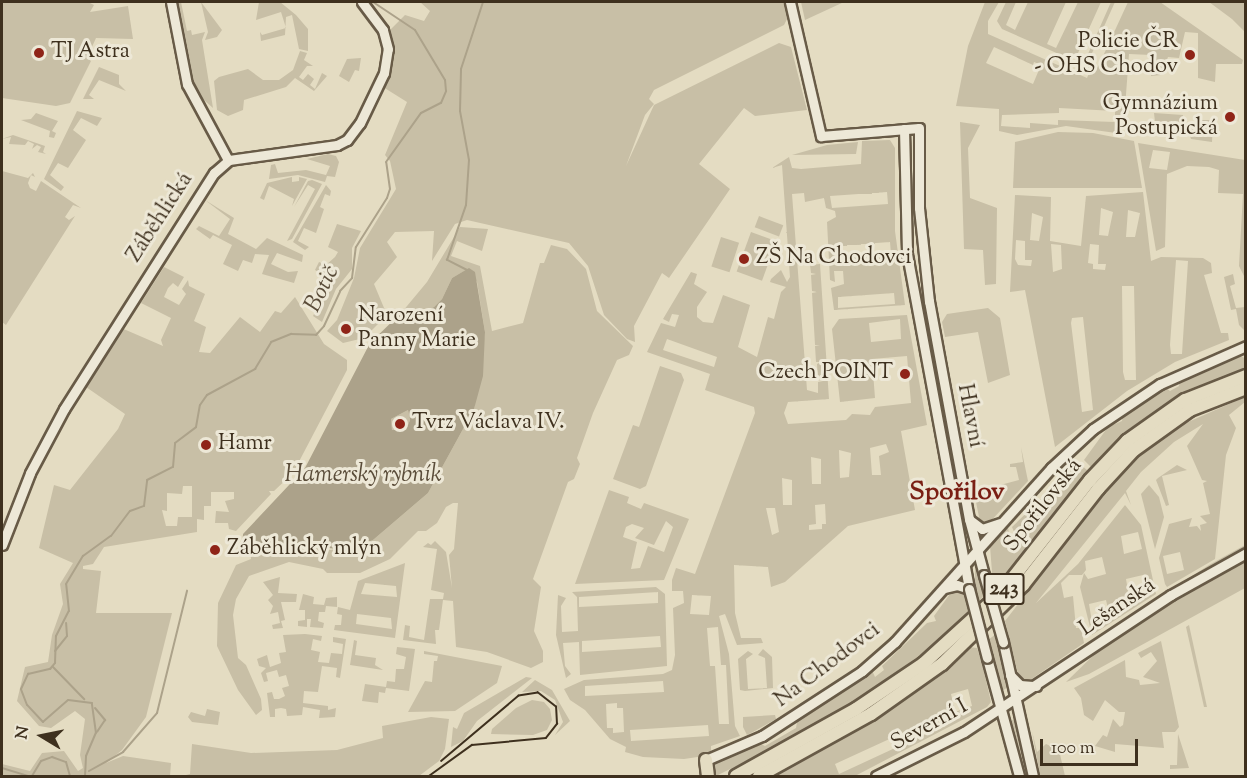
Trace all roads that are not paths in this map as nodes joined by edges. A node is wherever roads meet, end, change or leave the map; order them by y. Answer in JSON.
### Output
{"nodes":[{"id":1,"x":171,"y":2,"type":"edge"},
{"id":2,"x":362,"y":2,"type":"edge"},
{"id":3,"x":790,"y":2,"type":"edge"},
{"id":4,"x":904,"y":129,"type":"junction"},
{"id":5,"x":228,"y":160,"type":"junction"},
{"id":6,"x":1245,"y":346,"type":"edge"},
{"id":7,"x":1245,"y":376,"type":"edge"},
{"id":8,"x":1245,"y":388,"type":"edge"},
{"id":9,"x":969,"y":519,"type":"junction"},
{"id":10,"x":1004,"y":521,"type":"junction"},
{"id":11,"x":2,"y":545,"type":"edge"},
{"id":12,"x":977,"y":550,"type":"junction"},
{"id":13,"x":1245,"y":553,"type":"edge"},
{"id":14,"x":965,"y":564,"type":"junction"},
{"id":15,"x":942,"y":589,"type":"junction"},
{"id":16,"x":969,"y":590,"type":"junction"},
{"id":17,"x":1010,"y":675,"type":"junction"},
{"id":18,"x":1036,"y":686,"type":"junction"},
{"id":19,"x":1015,"y":700,"type":"junction"},
{"id":20,"x":1002,"y":708,"type":"junction"},
{"id":21,"x":706,"y":760,"type":"joint"},
{"id":22,"x":708,"y":777,"type":"edge"},
{"id":23,"x":736,"y":777,"type":"edge"},
{"id":24,"x":759,"y":777,"type":"edge"},
{"id":25,"x":876,"y":777,"type":"edge"},
{"id":26,"x":1019,"y":777,"type":"edge"},
{"id":27,"x":1033,"y":777,"type":"edge"}],
"edges":[{"from":1,"to":5,"type":"street"},
{"from":2,"to":5,"type":"street"},
{"from":3,"to":4,"type":"street"},
{"from":4,"to":9,"type":"street","name":"Hlavní"},
{"from":4,"to":14,"type":"street","name":"Hlavní"},
{"from":5,"to":11,"type":"street","name":"Záběhlická"},
{"from":6,"to":10,"type":"street","name":"Na Chodovci"},
{"from":7,"to":23,"type":"highway","name":"Spořilovská","number":"243"},
{"from":8,"to":24,"type":"highway","name":"Spořilovská","number":"243"},
{"from":9,"to":10,"type":"street"},
{"from":9,"to":12,"type":"street","name":"Hlavní"},
{"from":10,"to":12,"type":"street","name":"Na Chodovci"},
{"from":12,"to":14,"type":"street","name":"Na Chodovci"},
{"from":12,"to":17,"type":"street","name":"Hlavní","bridge":true},
{"from":13,"to":18,"type":"street","name":"Lešanská"},
{"from":14,"to":15,"type":"street","name":"Na Chodovci"},
{"from":14,"to":16,"type":"street","name":"Hlavní"},
{"from":15,"to":16,"type":"street"},
{"from":15,"to":21,"type":"street","name":"Na Chodovci"},
{"from":16,"to":20,"type":"street","name":"Hlavní","bridge":true},
{"from":17,"to":18,"type":"street"},
{"from":17,"to":19,"type":"street","name":"Hlavní"},
{"from":18,"to":19,"type":"street","name":"Lešanská"},
{"from":19,"to":20,"type":"street","name":"Severní I"},
{"from":19,"to":27,"type":"street","name":"Hlavní"},
{"from":20,"to":25,"type":"street","name":"Severní I"},
{"from":20,"to":26,"type":"street","name":"Hlavní"},
{"from":21,"to":22,"type":"highway"}]}
